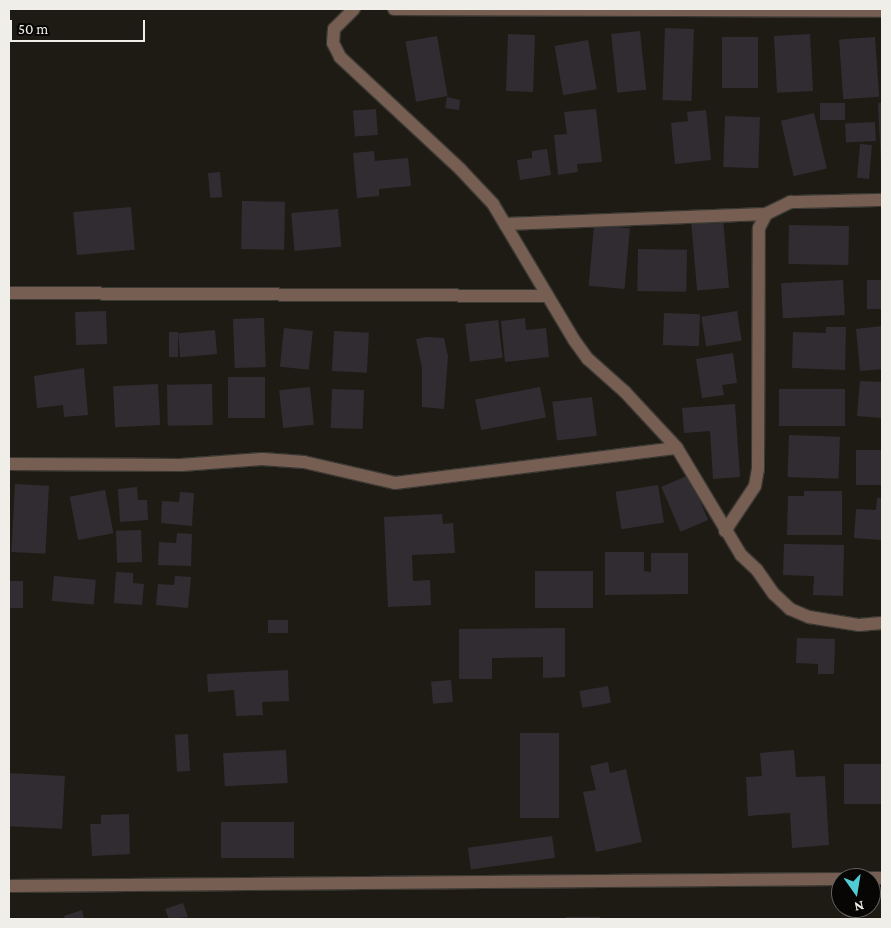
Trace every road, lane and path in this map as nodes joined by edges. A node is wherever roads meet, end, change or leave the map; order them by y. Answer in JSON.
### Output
{"nodes":[{"id":1,"x":354,"y":9,"type":"edge"},
{"id":2,"x":394,"y":9,"type":"edge"},
{"id":3,"x":607,"y":10,"type":"edge"},
{"id":4,"x":882,"y":11,"type":"edge"},
{"id":5,"x":882,"y":200,"type":"edge"},
{"id":6,"x":766,"y":214,"type":"junction"},
{"id":7,"x":505,"y":224,"type":"junction"},
{"id":8,"x":9,"y":293,"type":"edge"},
{"id":9,"x":546,"y":296,"type":"junction"},
{"id":10,"x":677,"y":448,"type":"junction"},
{"id":11,"x":9,"y":464,"type":"edge"},
{"id":12,"x":725,"y":531,"type":"junction"},
{"id":13,"x":882,"y":622,"type":"edge"},
{"id":14,"x":831,"y":879,"type":"edge"},
{"id":15,"x":9,"y":886,"type":"edge"}],
"edges":[{"from":1,"to":7,"type":"street"},
{"from":2,"to":3,"type":"street"},
{"from":3,"to":4,"type":"street"},
{"from":5,"to":6,"type":"street"},
{"from":6,"to":7,"type":"street"},
{"from":6,"to":12,"type":"street"},
{"from":7,"to":9,"type":"street"},
{"from":8,"to":9,"type":"street"},
{"from":9,"to":10,"type":"street"},
{"from":10,"to":11,"type":"street"},
{"from":10,"to":12,"type":"street"},
{"from":12,"to":13,"type":"street"},
{"from":14,"to":15,"type":"street"}]}
